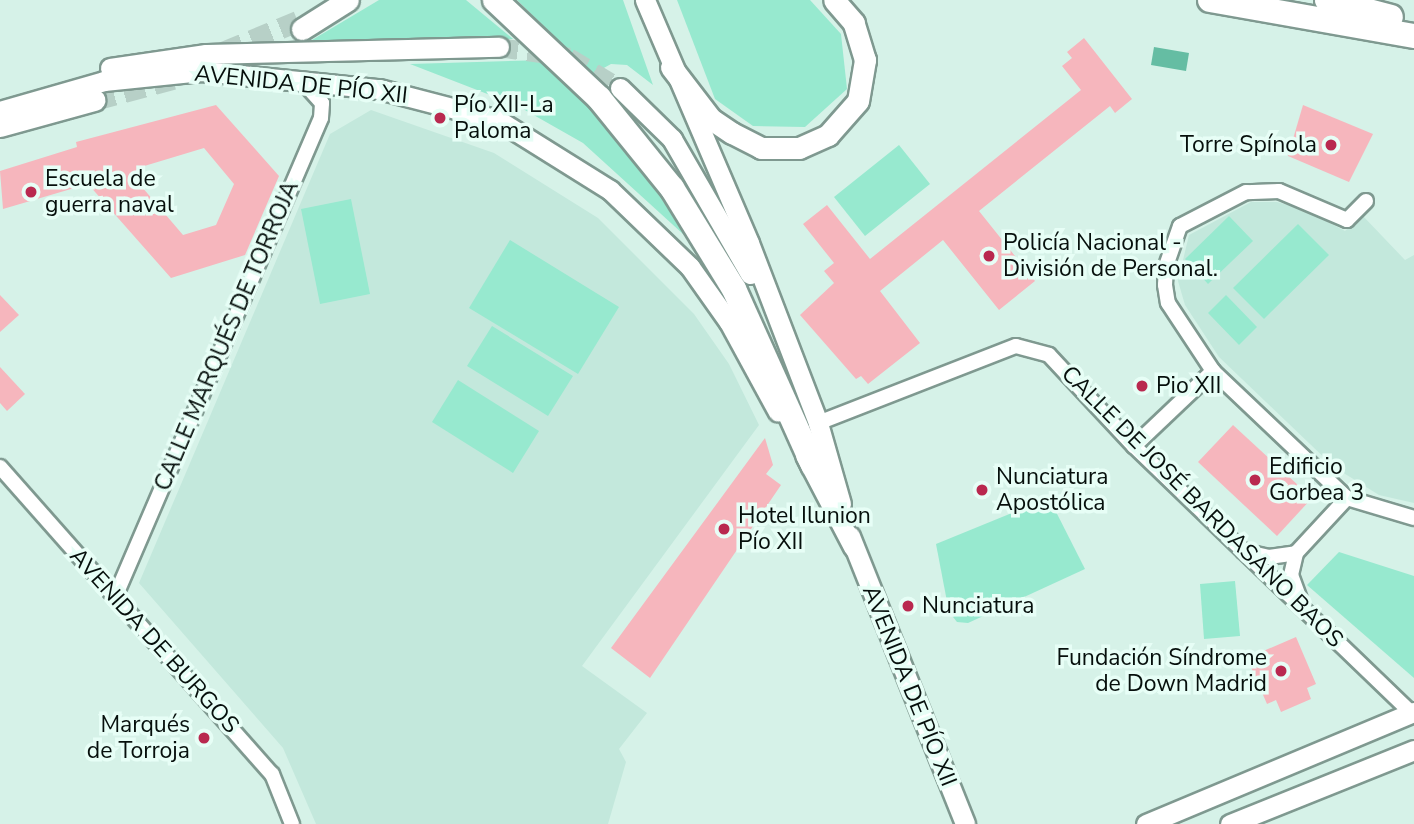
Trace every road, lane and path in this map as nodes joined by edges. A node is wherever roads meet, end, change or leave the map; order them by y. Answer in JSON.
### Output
{"nodes":[{"id":1,"x":339,"y":0,"type":"edge"},
{"id":2,"x":348,"y":0,"type":"edge"},
{"id":3,"x":495,"y":0,"type":"edge"},
{"id":4,"x":646,"y":0,"type":"edge"},
{"id":5,"x":834,"y":0,"type":"edge"},
{"id":6,"x":1210,"y":0,"type":"edge"},
{"id":7,"x":1327,"y":0,"type":"edge"},
{"id":8,"x":1414,"y":24,"type":"edge"},
{"id":9,"x":1414,"y":36,"type":"edge"},
{"id":10,"x":499,"y":47,"type":"tunnel mouth"},
{"id":11,"x":671,"y":67,"type":"junction"},
{"id":12,"x":301,"y":80,"type":"junction"},
{"id":13,"x":620,"y":88,"type":"tunnel mouth"},
{"id":14,"x":0,"y":97,"type":"edge"},
{"id":15,"x":94,"y":100,"type":"tunnel mouth"},
{"id":16,"x":0,"y":111,"type":"edge"},
{"id":17,"x":0,"y":126,"type":"edge"},
{"id":18,"x":1366,"y":201,"type":"dead end"},
{"id":19,"x":781,"y":334,"type":"junction"},
{"id":20,"x":1213,"y":371,"type":"junction"},
{"id":21,"x":818,"y":423,"type":"junction"},
{"id":22,"x":1134,"y":446,"type":"junction"},
{"id":23,"x":813,"y":466,"type":"junction"},
{"id":24,"x":0,"y":467,"type":"edge"},
{"id":25,"x":1347,"y":498,"type":"junction"},
{"id":26,"x":1414,"y":518,"type":"edge"},
{"id":27,"x":853,"y":547,"type":"junction"},
{"id":28,"x":1243,"y":551,"type":"junction"},
{"id":29,"x":1296,"y":552,"type":"junction"},
{"id":30,"x":116,"y":597,"type":"junction"},
{"id":31,"x":1303,"y":609,"type":"junction"},
{"id":32,"x":1413,"y":713,"type":"edge"},
{"id":33,"x":1414,"y":750,"type":"edge"},
{"id":34,"x":292,"y":824,"type":"edge"},
{"id":35,"x":965,"y":824,"type":"edge"},
{"id":36,"x":1146,"y":824,"type":"edge"},
{"id":37,"x":1230,"y":824,"type":"edge"}],
"edges":[{"from":1,"to":2,"type":"main road"},
{"from":3,"to":23,"type":"highway"},
{"from":4,"to":11,"type":"main road","name":"AVENIDA DE PÍO XII"},
{"from":5,"to":11,"type":"main road"},
{"from":6,"to":9,"type":"highway"},
{"from":7,"to":8,"type":"highway"},
{"from":10,"to":14,"type":"main road","name":"AVENIDA DE PÍO XII"},
{"from":11,"to":19,"type":"main road","name":"AVENIDA DE PÍO XII"},
{"from":12,"to":16,"type":"main road","name":"AVENIDA DE PÍO XII"},
{"from":12,"to":23,"type":"main road","name":"AVENIDA DE PÍO XII"},
{"from":12,"to":30,"type":"street","name":"CALLE MARQUÉS DE TORROJA"},
{"from":13,"to":19,"type":"main road","name":"AVENIDA DE PÍO XII"},
{"from":15,"to":17,"type":"main road"},
{"from":18,"to":20,"type":"street"},
{"from":19,"to":21,"type":"main road","name":"AVENIDA DE PÍO XII"},
{"from":20,"to":22,"type":"street"},
{"from":20,"to":25,"type":"street"},
{"from":21,"to":22,"type":"street","name":"CALLE DE JOSÉ BARDASANO BAOS"},
{"from":21,"to":27,"type":"main road","name":"AVENIDA DE PÍO XII"},
{"from":22,"to":28,"type":"street","name":"CALLE DE JOSÉ BARDASANO BAOS"},
{"from":23,"to":27,"type":"main road","name":"AVENIDA DE PÍO XII"},
{"from":24,"to":30,"type":"street","name":"AVENIDA DE BURGOS"},
{"from":25,"to":26,"type":"street"},
{"from":25,"to":29,"type":"street"},
{"from":27,"to":35,"type":"main road","name":"AVENIDA DE PÍO XII"},
{"from":28,"to":29,"type":"street"},
{"from":28,"to":31,"type":"street","name":"CALLE DE JOSÉ BARDASANO BAOS"},
{"from":29,"to":31,"type":"street"},
{"from":30,"to":34,"type":"street","name":"AVENIDA DE BURGOS"},
{"from":31,"to":32,"type":"street","name":"CALLE DE JOSÉ BARDASANO BAOS"},
{"from":32,"to":36,"type":"main road"},
{"from":33,"to":37,"type":"main road"}]}
